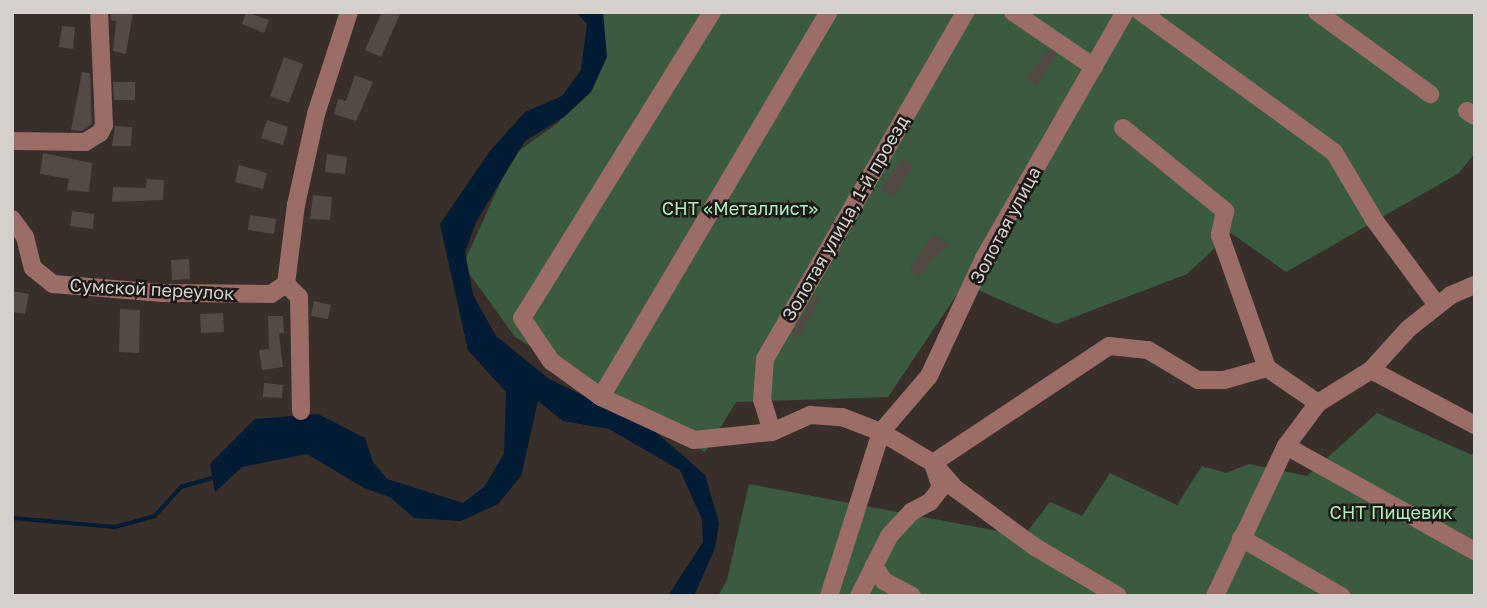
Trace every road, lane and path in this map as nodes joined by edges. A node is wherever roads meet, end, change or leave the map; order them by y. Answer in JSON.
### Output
{"nodes":[{"id":1,"x":99,"y":12,"type":"edge"},
{"id":2,"x":349,"y":12,"type":"edge"},
{"id":3,"x":712,"y":12,"type":"edge"},
{"id":4,"x":829,"y":12,"type":"edge"},
{"id":5,"x":965,"y":12,"type":"edge"},
{"id":6,"x":1013,"y":12,"type":"edge"},
{"id":7,"x":1125,"y":12,"type":"edge"},
{"id":8,"x":1141,"y":12,"type":"edge"},
{"id":9,"x":1317,"y":12,"type":"edge"},
{"id":10,"x":1094,"y":67,"type":"junction"},
{"id":11,"x":1430,"y":94,"type":"dead end"},
{"id":12,"x":1123,"y":128,"type":"dead end"},
{"id":13,"x":12,"y":141,"type":"edge"},
{"id":14,"x":12,"y":219,"type":"edge"},
{"id":15,"x":286,"y":284,"type":"junction"},
{"id":16,"x":1475,"y":285,"type":"edge"},
{"id":17,"x":1437,"y":305,"type":"junction"},
{"id":18,"x":1267,"y":368,"type":"junction"},
{"id":19,"x":1371,"y":370,"type":"junction"},
{"id":20,"x":601,"y":397,"type":"junction"},
{"id":21,"x":1318,"y":403,"type":"junction"},
{"id":22,"x":301,"y":411,"type":"dead end"},
{"id":23,"x":1475,"y":425,"type":"edge"},
{"id":24,"x":772,"y":432,"type":"junction"},
{"id":25,"x":881,"y":432,"type":"junction"},
{"id":26,"x":1286,"y":446,"type":"junction"},
{"id":27,"x":933,"y":463,"type":"junction"},
{"id":28,"x":1241,"y":538,"type":"junction"},
{"id":29,"x":1475,"y":551,"type":"edge"},
{"id":30,"x":874,"y":566,"type":"junction"},
{"id":31,"x":829,"y":596,"type":"edge"},
{"id":32,"x":859,"y":596,"type":"edge"},
{"id":33,"x":912,"y":596,"type":"edge"},
{"id":34,"x":1118,"y":596,"type":"edge"},
{"id":35,"x":1215,"y":596,"type":"edge"},
{"id":36,"x":1341,"y":596,"type":"edge"}],
"edges":[{"from":1,"to":13,"type":"street"},
{"from":2,"to":15,"type":"street"},
{"from":3,"to":20,"type":"street"},
{"from":4,"to":20,"type":"street"},
{"from":5,"to":24,"type":"street","name":"Золотая улица, 1-й проезд"},
{"from":6,"to":10,"type":"street"},
{"from":7,"to":10,"type":"street","name":"Золотая улица"},
{"from":8,"to":17,"type":"street"},
{"from":9,"to":11,"type":"street"},
{"from":10,"to":25,"type":"street","name":"Золотая улица"},
{"from":12,"to":18,"type":"street"},
{"from":14,"to":15,"type":"street","name":"Сумской переулок"},
{"from":15,"to":22,"type":"street"},
{"from":16,"to":17,"type":"street"},
{"from":17,"to":19,"type":"street"},
{"from":18,"to":21,"type":"street"},
{"from":18,"to":27,"type":"street"},
{"from":19,"to":21,"type":"street"},
{"from":19,"to":23,"type":"street"},
{"from":20,"to":24,"type":"street"},
{"from":21,"to":26,"type":"street"},
{"from":24,"to":25,"type":"street"},
{"from":25,"to":27,"type":"street"},
{"from":25,"to":31,"type":"street"},
{"from":26,"to":28,"type":"street"},
{"from":26,"to":29,"type":"street"},
{"from":27,"to":30,"type":"street"},
{"from":27,"to":34,"type":"street"},
{"from":28,"to":35,"type":"street"},
{"from":28,"to":36,"type":"street"},
{"from":30,"to":32,"type":"street"},
{"from":30,"to":33,"type":"street"}]}
